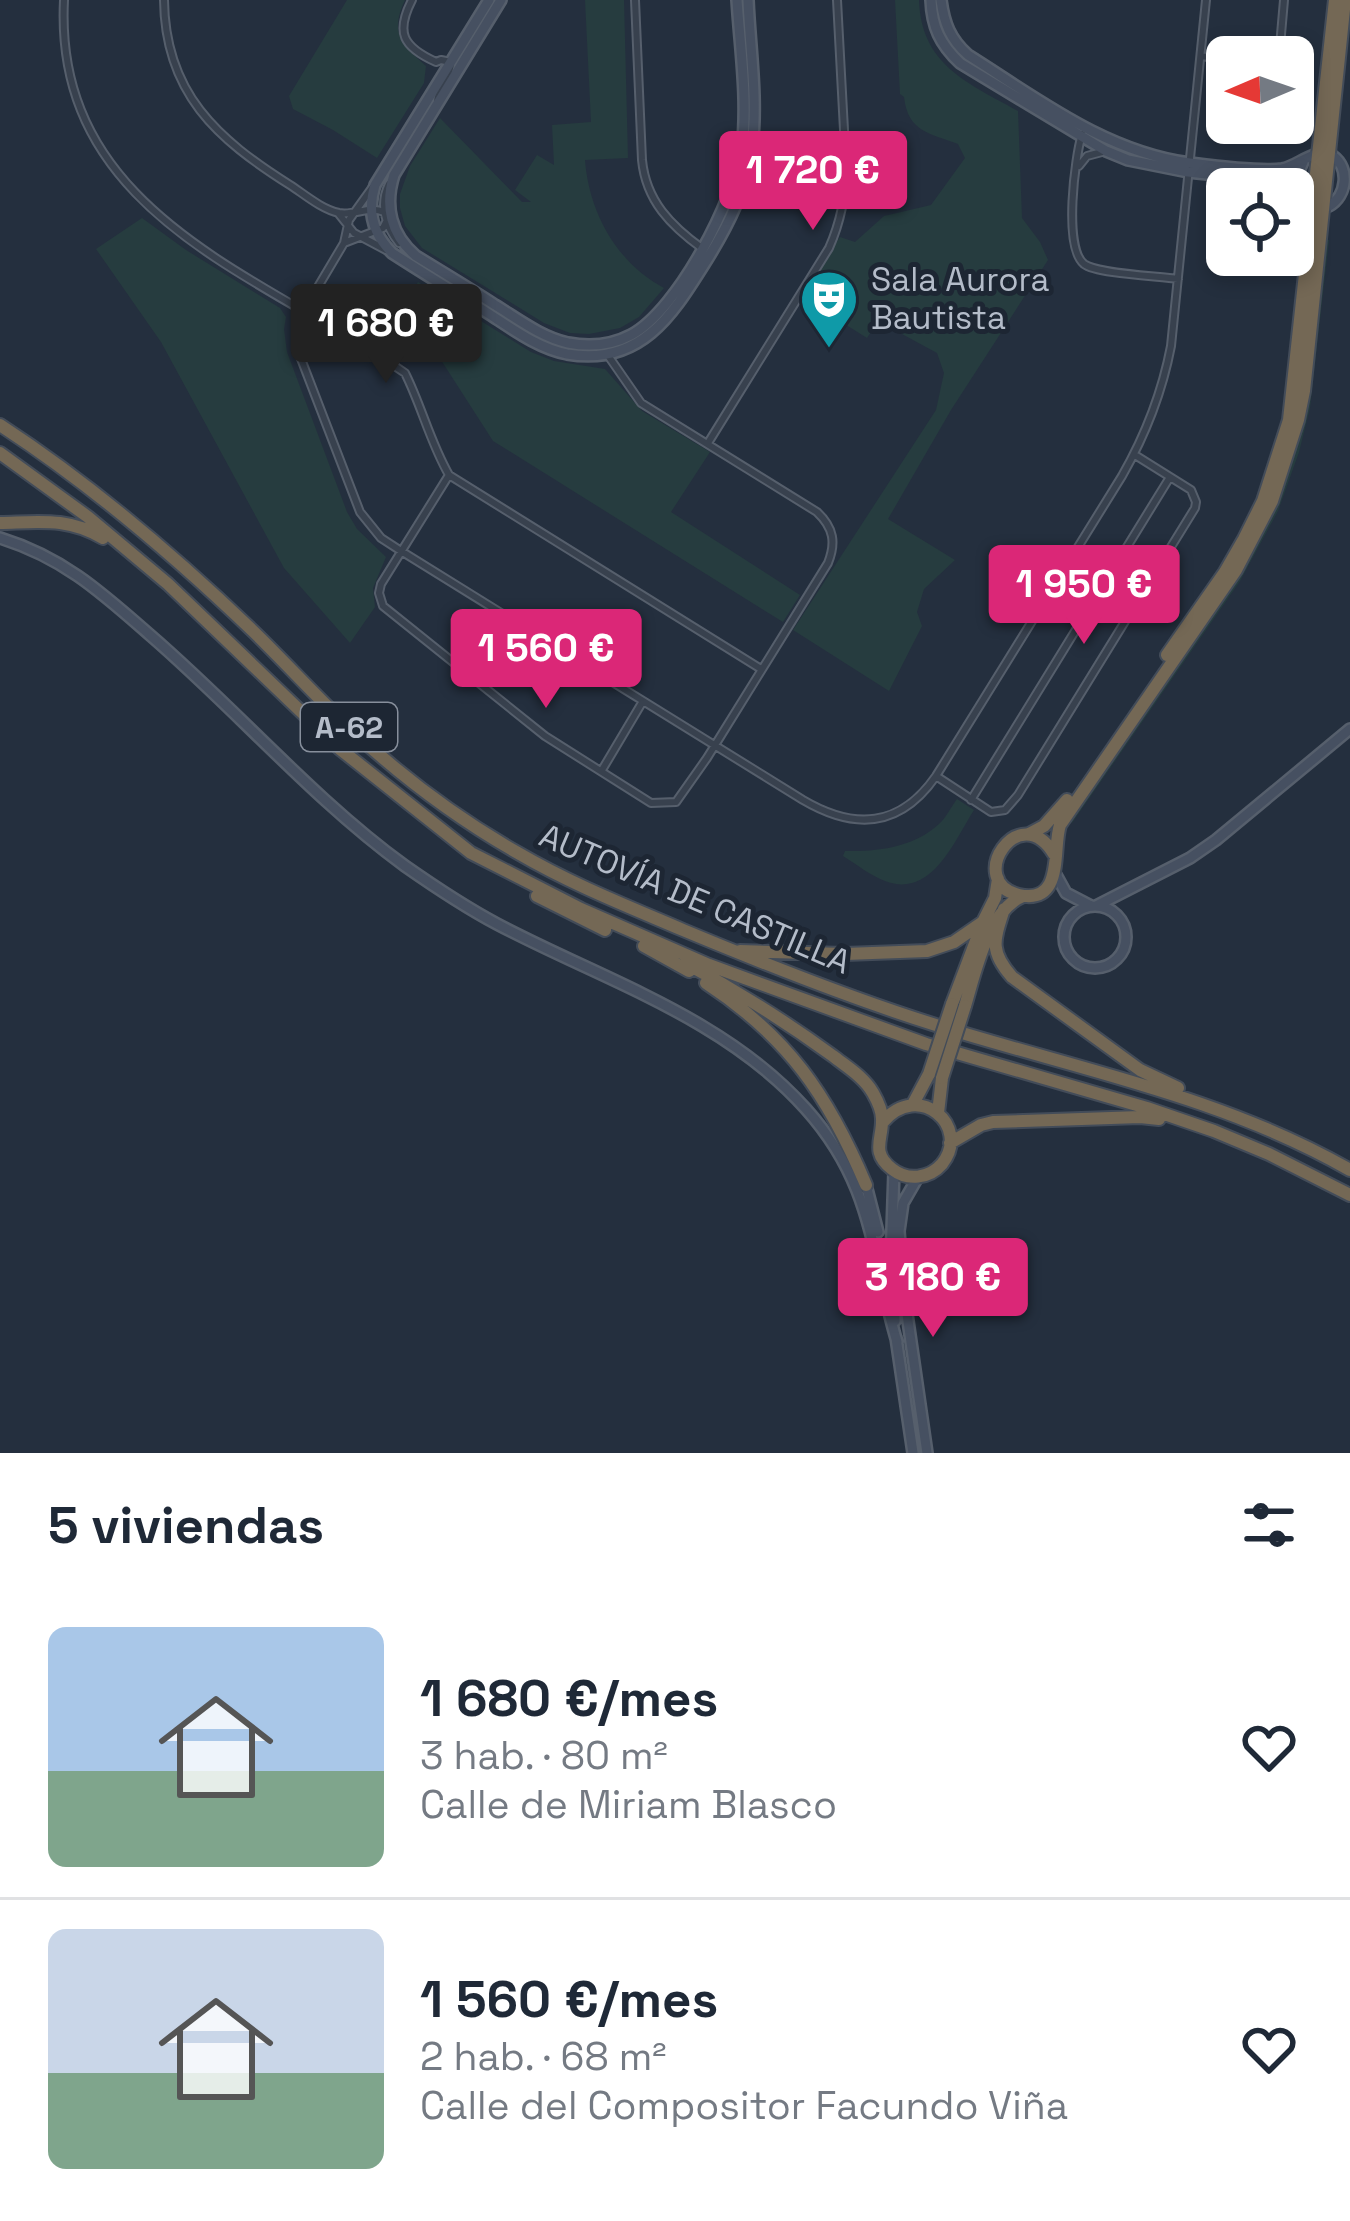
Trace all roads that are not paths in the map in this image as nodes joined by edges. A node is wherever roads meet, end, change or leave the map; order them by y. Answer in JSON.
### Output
{"nodes":[{"id":1,"x":64,"y":0,"type":"edge"},
{"id":2,"x":164,"y":0,"type":"edge"},
{"id":3,"x":412,"y":0,"type":"edge"},
{"id":4,"x":489,"y":0,"type":"edge"},
{"id":5,"x":501,"y":0,"type":"edge"},
{"id":6,"x":634,"y":0,"type":"edge"},
{"id":7,"x":737,"y":0,"type":"edge"},
{"id":8,"x":748,"y":0,"type":"edge"},
{"id":9,"x":837,"y":0,"type":"edge"},
{"id":10,"x":932,"y":0,"type":"edge"},
{"id":11,"x":941,"y":0,"type":"edge"},
{"id":12,"x":1206,"y":0,"type":"edge"},
{"id":13,"x":1284,"y":0,"type":"edge"},
{"id":14,"x":1335,"y":0,"type":"edge"},
{"id":15,"x":1345,"y":0,"type":"edge"},
{"id":16,"x":1281,"y":36,"type":"edge"},
{"id":17,"x":1201,"y":56,"type":"junction"},
{"id":18,"x":1206,"y":57,"type":"edge"},
{"id":19,"x":447,"y":67,"type":"junction"},
{"id":20,"x":1082,"y":137,"type":"junction"},
{"id":21,"x":1106,"y":152,"type":"junction"},
{"id":22,"x":1314,"y":157,"type":"junction"},
{"id":23,"x":1189,"y":168,"type":"junction"},
{"id":24,"x":1304,"y":168,"type":"edge"},
{"id":25,"x":1077,"y":170,"type":"junction"},
{"id":26,"x":1206,"y":171,"type":"edge"},
{"id":27,"x":375,"y":184,"type":"junction"},
{"id":28,"x":1314,"y":204,"type":"edge"},
{"id":29,"x":1318,"y":207,"type":"junction"},
{"id":30,"x":370,"y":208,"type":"junction"},
{"id":31,"x":338,"y":213,"type":"junction"},
{"id":32,"x":354,"y":213,"type":"junction"},
{"id":33,"x":388,"y":219,"type":"junction"},
{"id":34,"x":347,"y":226,"type":"junction"},
{"id":35,"x":376,"y":231,"type":"junction"},
{"id":36,"x":362,"y":236,"type":"junction"},
{"id":37,"x":344,"y":243,"type":"junction"},
{"id":38,"x":706,"y":251,"type":"junction"},
{"id":39,"x":392,"y":253,"type":"junction"},
{"id":40,"x":1178,"y":278,"type":"junction"},
{"id":41,"x":303,"y":312,"type":"junction"},
{"id":42,"x":598,"y":345,"type":"junction"},
{"id":43,"x":628,"y":347,"type":"junction"},
{"id":44,"x":607,"y":354,"type":"junction"},
{"id":45,"x":620,"y":374,"type":"junction"},
{"id":46,"x":4,"y":426,"type":"edge"},
{"id":47,"x":708,"y":442,"type":"junction"},
{"id":48,"x":0,"y":453,"type":"edge"},
{"id":49,"x":1135,"y":454,"type":"junction"},
{"id":50,"x":449,"y":475,"type":"junction"},
{"id":51,"x":1169,"y":477,"type":"junction"},
{"id":52,"x":0,"y":523,"type":"edge"},
{"id":53,"x":0,"y":538,"type":"edge"},
{"id":54,"x":401,"y":551,"type":"junction"},
{"id":55,"x":168,"y":584,"type":"junction"},
{"id":56,"x":761,"y":670,"type":"junction"},
{"id":57,"x":643,"y":701,"type":"junction"},
{"id":58,"x":1350,"y":730,"type":"edge"},
{"id":59,"x":715,"y":745,"type":"junction"},
{"id":60,"x":601,"y":771,"type":"junction"},
{"id":61,"x":936,"y":776,"type":"junction"},
{"id":62,"x":971,"y":800,"type":"junction"},
{"id":63,"x":1028,"y":835,"type":"junction"},
{"id":64,"x":471,"y":853,"type":"junction"},
{"id":65,"x":1054,"y":854,"type":"junction"},
{"id":66,"x":1055,"y":873,"type":"junction"},
{"id":67,"x":998,"y":878,"type":"junction"},
{"id":68,"x":1042,"y":891,"type":"junction"},
{"id":69,"x":1124,"y":891,"type":"junction"},
{"id":70,"x":1066,"y":893,"type":"junction"},
{"id":71,"x":1022,"y":896,"type":"junction"},
{"id":72,"x":1093,"y":906,"type":"junction"},
{"id":73,"x":1004,"y":909,"type":"junction"},
{"id":74,"x":1072,"y":916,"type":"junction"},
{"id":75,"x":1119,"y":916,"type":"junction"},
{"id":76,"x":983,"y":922,"type":"junction"},
{"id":77,"x":644,"y":946,"type":"junction"},
{"id":78,"x":733,"y":951,"type":"junction"},
{"id":79,"x":958,"y":1005,"type":"junction"},
{"id":80,"x":935,"y":1076,"type":"junction"},
{"id":81,"x":913,"y":1104,"type":"junction"},
{"id":82,"x":938,"y":1113,"type":"junction"},
{"id":83,"x":1230,"y":1114,"type":"junction"},
{"id":84,"x":883,"y":1122,"type":"junction"},
{"id":85,"x":1218,"y":1132,"type":"junction"},
{"id":86,"x":950,"y":1143,"type":"junction"},
{"id":87,"x":1350,"y":1170,"type":"edge"},
{"id":88,"x":894,"y":1171,"type":"junction"},
{"id":89,"x":918,"y":1177,"type":"junction"},
{"id":90,"x":866,"y":1185,"type":"joint"},
{"id":91,"x":1350,"y":1195,"type":"edge"},
{"id":92,"x":894,"y":1312,"type":"junction"},
{"id":93,"x":897,"y":1342,"type":"junction"},
{"id":94,"x":913,"y":1453,"type":"edge"},
{"id":95,"x":926,"y":1453,"type":"edge"}],
"edges":[{"from":1,"to":41,"type":"street"},
{"from":2,"to":31,"type":"street"},
{"from":3,"to":19,"type":"street"},
{"from":4,"to":19,"type":"street"},
{"from":5,"to":19,"type":"street"},
{"from":6,"to":38,"type":"street"},
{"from":7,"to":38,"type":"street"},
{"from":8,"to":38,"type":"street"},
{"from":9,"to":47,"type":"street"},
{"from":10,"to":20,"type":"street"},
{"from":11,"to":20,"type":"street"},
{"from":12,"to":17,"type":"street"},
{"from":13,"to":16,"type":"street"},
{"from":14,"to":22,"type":"highway"},
{"from":15,"to":22,"type":"highway"},
{"from":17,"to":18,"type":"street"},
{"from":17,"to":23,"type":"street"},
{"from":19,"to":27,"type":"street"},
{"from":19,"to":33,"type":"street"},
{"from":20,"to":21,"type":"street"},
{"from":20,"to":23,"type":"street"},
{"from":20,"to":25,"type":"street"},
{"from":21,"to":23,"type":"street"},
{"from":21,"to":25,"type":"street"},
{"from":22,"to":23,"type":"street"},
{"from":22,"to":24,"type":"street"},
{"from":22,"to":29,"type":"highway"},
{"from":22,"to":29,"type":"street"},
{"from":23,"to":26,"type":"street"},
{"from":23,"to":40,"type":"street"},
{"from":25,"to":40,"type":"street"},
{"from":27,"to":30,"type":"street"},
{"from":27,"to":32,"type":"street"},
{"from":28,"to":29,"type":"street"},
{"from":29,"to":63,"type":"highway"},
{"from":29,"to":65,"type":"highway"},
{"from":30,"to":32,"type":"street"},
{"from":30,"to":33,"type":"street"},
{"from":30,"to":35,"type":"street"},
{"from":31,"to":32,"type":"street"},
{"from":31,"to":34,"type":"street"},
{"from":32,"to":34,"type":"street"},
{"from":33,"to":35,"type":"street"},
{"from":33,"to":42,"type":"street"},
{"from":34,"to":36,"type":"street"},
{"from":34,"to":37,"type":"street"},
{"from":35,"to":36,"type":"street"},
{"from":35,"to":39,"type":"street"},
{"from":36,"to":37,"type":"street"},
{"from":36,"to":39,"type":"street"},
{"from":37,"to":41,"type":"street"},
{"from":38,"to":42,"type":"street"},
{"from":38,"to":43,"type":"street"},
{"from":39,"to":44,"type":"street"},
{"from":40,"to":49,"type":"street"},
{"from":41,"to":50,"type":"street"},
{"from":41,"to":54,"type":"street"},
{"from":42,"to":44,"type":"street"},
{"from":43,"to":44,"type":"street"},
{"from":43,"to":45,"type":"street"},
{"from":44,"to":45,"type":"street"},
{"from":45,"to":47,"type":"street"},
{"from":46,"to":78,"type":"highway","name":"AUTOVÍA DE CASTILLA","number":"A-62"},
{"from":47,"to":56,"type":"street"},
{"from":48,"to":55,"type":"highway","name":"AUTOVÍA DE CASTILLA","number":"A-62"},
{"from":49,"to":51,"type":"street"},
{"from":49,"to":61,"type":"street"},
{"from":50,"to":54,"type":"street"},
{"from":50,"to":56,"type":"street"},
{"from":51,"to":62,"type":"street"},
{"from":51,"to":62,"type":"street"},
{"from":52,"to":55,"type":"highway"},
{"from":53,"to":93,"type":"street"},
{"from":54,"to":57,"type":"street"},
{"from":54,"to":60,"type":"street"},
{"from":55,"to":64,"type":"highway","name":"AUTOVÍA DE CASTILLA","number":"A-62"},
{"from":56,"to":59,"type":"street"},
{"from":57,"to":59,"type":"street"},
{"from":57,"to":60,"type":"street"},
{"from":58,"to":69,"type":"street"},
{"from":59,"to":60,"type":"street"},
{"from":59,"to":61,"type":"street"},
{"from":61,"to":62,"type":"street"},
{"from":63,"to":65,"type":"highway"},
{"from":63,"to":67,"type":"highway"},
{"from":64,"to":77,"type":"highway"},
{"from":64,"to":85,"type":"highway","name":"AUTOVÍA DE CASTILLA","number":"A-62"},
{"from":65,"to":66,"type":"highway"},
{"from":66,"to":68,"type":"highway"},
{"from":66,"to":70,"type":"street"},
{"from":67,"to":71,"type":"highway"},
{"from":67,"to":76,"type":"highway"},
{"from":68,"to":70,"type":"street"},
{"from":68,"to":71,"type":"highway"},
{"from":69,"to":72,"type":"street"},
{"from":69,"to":75,"type":"street"},
{"from":70,"to":72,"type":"street"},
{"from":70,"to":74,"type":"street"},
{"from":71,"to":73,"type":"highway"},
{"from":72,"to":74,"type":"street"},
{"from":72,"to":75,"type":"street"},
{"from":73,"to":79,"type":"highway"},
{"from":73,"to":83,"type":"highway"},
{"from":74,"to":75,"type":"street"},
{"from":76,"to":78,"type":"highway"},
{"from":76,"to":79,"type":"highway"},
{"from":77,"to":84,"type":"highway"},
{"from":77,"to":90,"type":"highway"},
{"from":78,"to":83,"type":"highway","name":"AUTOVÍA DE CASTILLA","number":"A-62"},
{"from":79,"to":80,"type":"highway","bridge":true},
{"from":80,"to":81,"type":"highway"},
{"from":80,"to":82,"type":"highway"},
{"from":81,"to":82,"type":"highway"},
{"from":81,"to":84,"type":"highway"},
{"from":82,"to":86,"type":"highway"},
{"from":83,"to":87,"type":"highway","name":"AUTOVÍA DE CASTILLA","number":"A-62"},
{"from":84,"to":88,"type":"highway"},
{"from":85,"to":86,"type":"highway"},
{"from":85,"to":91,"type":"highway","name":"AUTOVÍA DE CASTILLA","number":"A-62"},
{"from":86,"to":89,"type":"highway"},
{"from":88,"to":89,"type":"highway"},
{"from":88,"to":92,"type":"street"},
{"from":89,"to":95,"type":"street"},
{"from":90,"to":92,"type":"street"},
{"from":92,"to":93,"type":"street"},
{"from":93,"to":94,"type":"street"}]}
